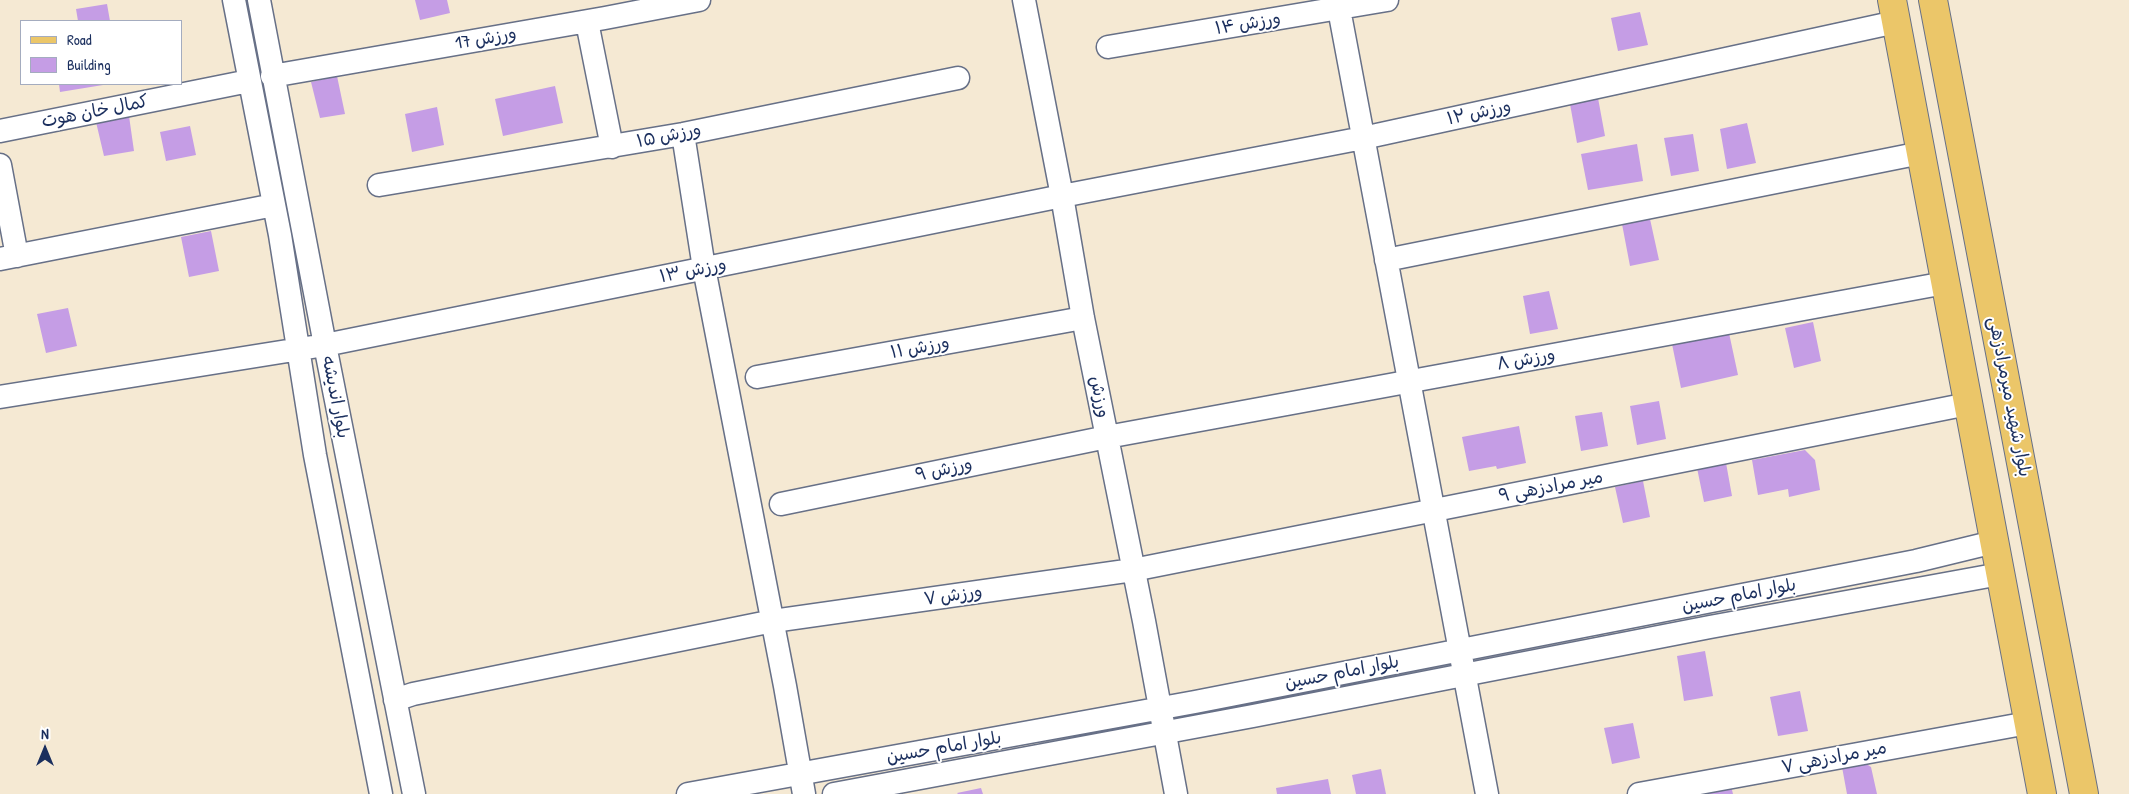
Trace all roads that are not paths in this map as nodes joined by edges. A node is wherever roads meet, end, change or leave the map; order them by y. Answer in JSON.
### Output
{"nodes":[{"id":1,"x":234,"y":0,"type":"edge"},
{"id":2,"x":259,"y":0,"type":"edge"},
{"id":3,"x":699,"y":0,"type":"edge"},
{"id":4,"x":1024,"y":0,"type":"edge"},
{"id":5,"x":1387,"y":0,"type":"edge"},
{"id":6,"x":1933,"y":0,"type":"edge"},
{"id":7,"x":649,"y":5,"type":"edge"},
{"id":8,"x":1339,"y":9,"type":"junction"},
{"id":9,"x":1894,"y":11,"type":"edge"},
{"id":10,"x":587,"y":22,"type":"junction"},
{"id":11,"x":1108,"y":47,"type":"dead end"},
{"id":12,"x":272,"y":76,"type":"junction"},
{"id":13,"x":958,"y":78,"type":"dead end"},
{"id":14,"x":250,"y":81,"type":"junction"},
{"id":15,"x":0,"y":131,"type":"edge"},
{"id":16,"x":683,"y":134,"type":"junction"},
{"id":17,"x":1363,"y":138,"type":"junction"},
{"id":18,"x":612,"y":147,"type":"junction"},
{"id":19,"x":1920,"y":153,"type":"junction"},
{"id":20,"x":0,"y":165,"type":"edge"},
{"id":21,"x":379,"y":185,"type":"dead end"},
{"id":22,"x":1062,"y":196,"type":"junction"},
{"id":23,"x":274,"y":205,"type":"junction"},
{"id":24,"x":8,"y":257,"type":"edge"},
{"id":25,"x":1386,"y":260,"type":"junction"},
{"id":26,"x":704,"y":268,"type":"junction"},
{"id":27,"x":1945,"y":284,"type":"junction"},
{"id":28,"x":1083,"y":318,"type":"junction"},
{"id":29,"x":325,"y":345,"type":"junction"},
{"id":30,"x":298,"y":349,"type":"junction"},
{"id":31,"x":757,"y":377,"type":"dead end"},
{"id":32,"x":1409,"y":382,"type":"junction"},
{"id":33,"x":0,"y":397,"type":"edge"},
{"id":34,"x":1968,"y":404,"type":"junction"},
{"id":35,"x":1107,"y":437,"type":"junction"},
{"id":36,"x":781,"y":504,"type":"dead end"},
{"id":37,"x":1434,"y":510,"type":"junction"},
{"id":38,"x":1994,"y":542,"type":"junction"},
{"id":39,"x":1133,"y":570,"type":"junction"},
{"id":40,"x":2000,"y":574,"type":"junction"},
{"id":41,"x":772,"y":621,"type":"junction"},
{"id":42,"x":1460,"y":650,"type":"junction"},
{"id":43,"x":1465,"y":674,"type":"junction"},
{"id":44,"x":395,"y":700,"type":"junction"},
{"id":45,"x":1161,"y":708,"type":"junction"},
{"id":46,"x":2028,"y":724,"type":"junction"},
{"id":47,"x":1165,"y":732,"type":"junction"},
{"id":48,"x":802,"y":784,"type":"edge"},
{"id":49,"x":381,"y":794,"type":"edge"},
{"id":50,"x":414,"y":794,"type":"edge"},
{"id":51,"x":688,"y":794,"type":"edge"},
{"id":52,"x":834,"y":794,"type":"edge"},
{"id":53,"x":1176,"y":794,"type":"edge"},
{"id":54,"x":1487,"y":794,"type":"edge"},
{"id":55,"x":1640,"y":794,"type":"edge"},
{"id":56,"x":2042,"y":794,"type":"edge"},
{"id":57,"x":2084,"y":794,"type":"edge"}],
"edges":[{"from":1,"to":14,"type":"street","name":"بلوار اندیشه"},
{"from":2,"to":12,"type":"street","name":"بلوار اندیشه"},
{"from":3,"to":7,"type":"street","name":"ورزش 17"},
{"from":4,"to":22,"type":"street","name":"ورزش"},
{"from":5,"to":8,"type":"street","name":"ورزش ۱۴"},
{"from":6,"to":57,"type":"main road","name":"بلوار شهید میرمرادزهی"},
{"from":7,"to":10,"type":"street","name":"ورزش 17"},
{"from":8,"to":11,"type":"street","name":"ورزش ۱۴"},
{"from":8,"to":17,"type":"street"},
{"from":9,"to":17,"type":"street","name":"ورزش ۱۲"},
{"from":9,"to":19,"type":"main road"},
{"from":10,"to":12,"type":"street","name":"ورزش 17"},
{"from":10,"to":18,"type":"street"},
{"from":12,"to":29,"type":"street","name":"بلوار اندیشه"},
{"from":13,"to":16,"type":"street","name":"ورزش ۱۵"},
{"from":14,"to":15,"type":"street","name":"کمال خان هوت"},
{"from":14,"to":23,"type":"street","name":"بلوار اندیشه"},
{"from":16,"to":18,"type":"street","name":"ورزش ۱۵"},
{"from":16,"to":26,"type":"street"},
{"from":17,"to":22,"type":"street","name":"ورزش ۱۲"},
{"from":17,"to":25,"type":"street"},
{"from":18,"to":21,"type":"street","name":"ورزش ۱۵"},
{"from":19,"to":25,"type":"street"},
{"from":19,"to":27,"type":"main road"},
{"from":20,"to":24,"type":"street"},
{"from":22,"to":26,"type":"street","name":"ورزش ۱۳"},
{"from":22,"to":28,"type":"street","name":"ورزش"},
{"from":23,"to":24,"type":"street"},
{"from":23,"to":30,"type":"street","name":"بلوار اندیشه"},
{"from":25,"to":32,"type":"street"},
{"from":26,"to":29,"type":"street","name":"ورزش ۱۳"},
{"from":26,"to":41,"type":"street"},
{"from":27,"to":32,"type":"street","name":"ورزش ۸"},
{"from":27,"to":34,"type":"main road"},
{"from":28,"to":31,"type":"street","name":"ورزش ۱۱"},
{"from":28,"to":35,"type":"street","name":"ورزش"},
{"from":29,"to":30,"type":"street","name":"ورزش ۱۳"},
{"from":29,"to":44,"type":"street","name":"بلوار اندیشه"},
{"from":30,"to":33,"type":"street","name":"ورزش ۱۳"},
{"from":30,"to":49,"type":"street","name":"بلوار اندیشه"},
{"from":32,"to":35,"type":"street","name":"ورزش ۸"},
{"from":32,"to":37,"type":"street"},
{"from":34,"to":37,"type":"street","name":"میر مرادزهی ۹"},
{"from":34,"to":38,"type":"main road"},
{"from":35,"to":36,"type":"street","name":"ورزش ۹"},
{"from":35,"to":39,"type":"street","name":"ورزش"},
{"from":37,"to":39,"type":"street","name":"میر مرادزهی ۹"},
{"from":37,"to":42,"type":"street"},
{"from":38,"to":40,"type":"main road"},
{"from":38,"to":42,"type":"street","name":"بلوار امام حسین"},
{"from":39,"to":41,"type":"street","name":"ورزش ۷"},
{"from":39,"to":45,"type":"street","name":"ورزش"},
{"from":40,"to":43,"type":"street","name":"بلوار امام حسین"},
{"from":40,"to":46,"type":"main road"},
{"from":41,"to":44,"type":"street","name":"ورزش ۷"},
{"from":41,"to":48,"type":"street"},
{"from":42,"to":43,"type":"street"},
{"from":42,"to":45,"type":"street","name":"بلوار امام حسین"},
{"from":43,"to":47,"type":"street","name":"بلوار امام حسین"},
{"from":43,"to":54,"type":"street"},
{"from":44,"to":50,"type":"street","name":"بلوار اندیشه"},
{"from":45,"to":47,"type":"street","name":"ورزش"},
{"from":45,"to":48,"type":"street","name":"بلوار امام حسین"},
{"from":46,"to":55,"type":"street","name":"میر مرادزهی ۷"},
{"from":46,"to":56,"type":"main road"},
{"from":47,"to":52,"type":"street","name":"بلوار امام حسین"},
{"from":47,"to":53,"type":"street","name":"ورزش"},
{"from":48,"to":51,"type":"street","name":"بلوار امام حسین"}]}
